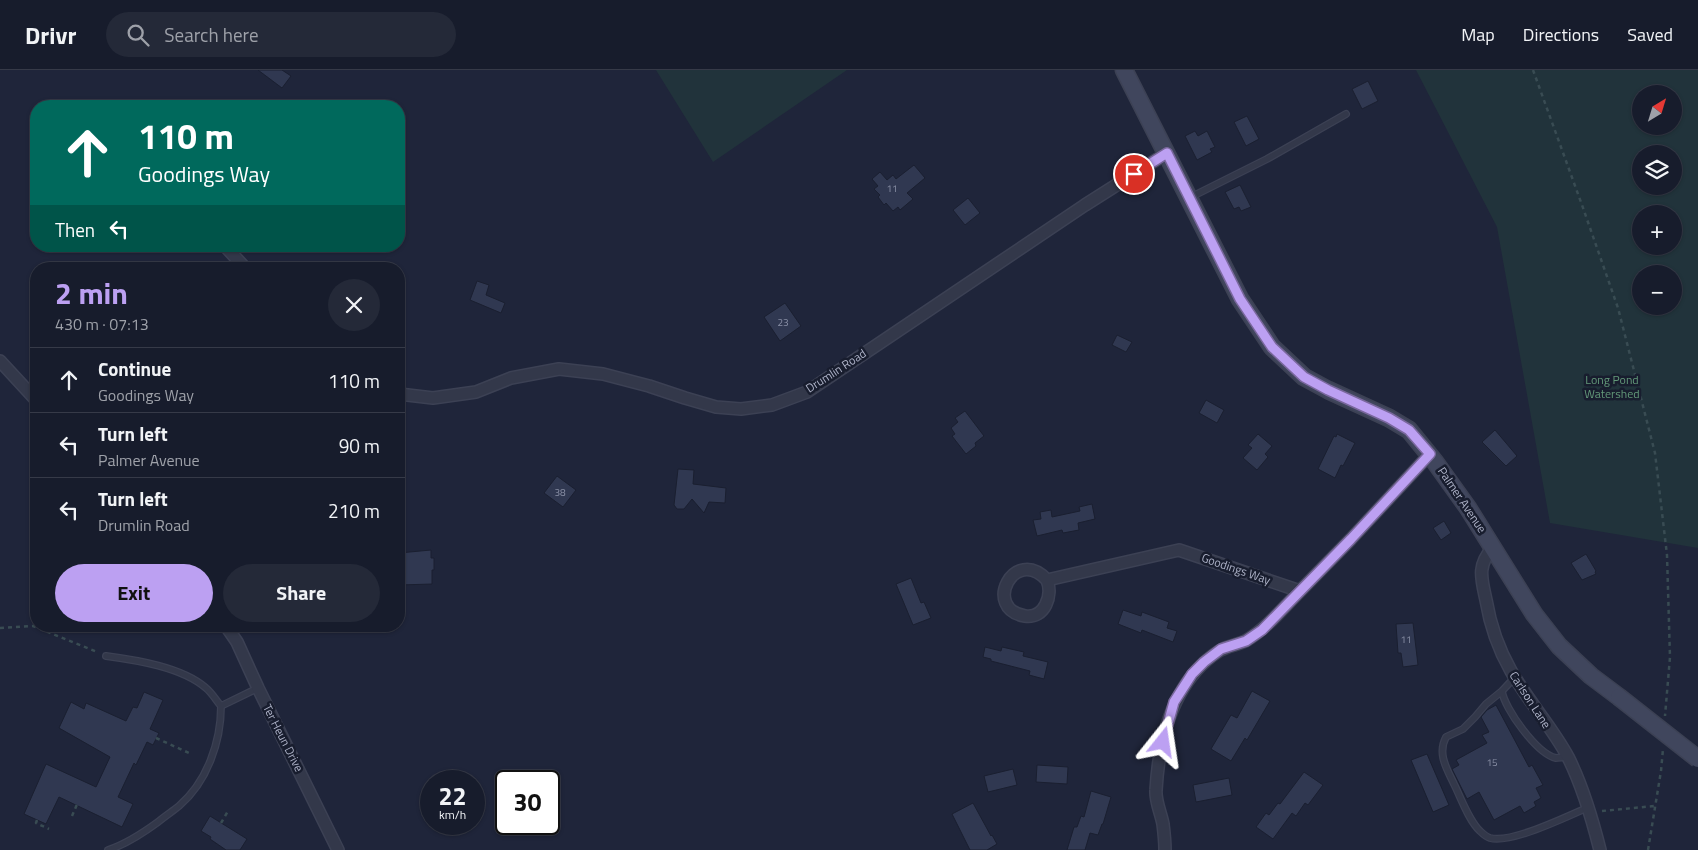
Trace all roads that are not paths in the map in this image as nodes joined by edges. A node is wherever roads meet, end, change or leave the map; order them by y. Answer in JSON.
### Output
{"nodes":[{"id":1,"x":1124,"y":70,"type":"edge"},
{"id":2,"x":1346,"y":114,"type":"dead end"},
{"id":3,"x":1167,"y":153,"type":"junction"},
{"id":4,"x":1189,"y":198,"type":"junction"},
{"id":5,"x":230,"y":252,"type":"edge"},
{"id":6,"x":240,"y":262,"type":"edge"},
{"id":7,"x":0,"y":361,"type":"edge"},
{"id":8,"x":30,"y":394,"type":"edge"},
{"id":9,"x":405,"y":395,"type":"edge"},
{"id":10,"x":1430,"y":454,"type":"junction"},
{"id":11,"x":1493,"y":547,"type":"junction"},
{"id":12,"x":1047,"y":580,"type":"junction"},
{"id":13,"x":1300,"y":591,"type":"junction"},
{"id":14,"x":230,"y":632,"type":"edge"},
{"id":15,"x":106,"y":656,"type":"road end"},
{"id":16,"x":1515,"y":677,"type":"junction"},
{"id":17,"x":258,"y":688,"type":"junction"},
{"id":18,"x":1502,"y":691,"type":"junction"},
{"id":19,"x":221,"y":706,"type":"junction"},
{"id":20,"x":1568,"y":757,"type":"junction"},
{"id":21,"x":1698,"y":759,"type":"edge"},
{"id":22,"x":1590,"y":810,"type":"junction"},
{"id":23,"x":108,"y":850,"type":"edge"},
{"id":24,"x":338,"y":850,"type":"edge"},
{"id":25,"x":1165,"y":850,"type":"edge"},
{"id":26,"x":1600,"y":850,"type":"edge"}],
"edges":[{"from":1,"to":3,"type":"main road","name":"Palmer Avenue"},
{"from":2,"to":4,"type":"lane"},
{"from":3,"to":4,"type":"main road","name":"Palmer Avenue"},
{"from":3,"to":9,"type":"street","name":"Drumlin Road"},
{"from":4,"to":10,"type":"main road","name":"Palmer Avenue"},
{"from":5,"to":6,"type":"street"},
{"from":7,"to":8,"type":"street"},
{"from":10,"to":11,"type":"main road","name":"Palmer Avenue"},
{"from":10,"to":13,"type":"street"},
{"from":11,"to":16,"type":"street","name":"Carlson Lane"},
{"from":11,"to":21,"type":"main road","name":"Palmer Avenue","bridge":true},
{"from":12,"to":12,"type":"street"},
{"from":12,"to":13,"type":"street","name":"Goodings Way"},
{"from":13,"to":25,"type":"street"},
{"from":14,"to":17,"type":"street","name":"Ter Heun Drive"},
{"from":15,"to":19,"type":"lane"},
{"from":16,"to":18,"type":"lane"},
{"from":16,"to":20,"type":"street","name":"Carlson Lane"},
{"from":17,"to":19,"type":"lane"},
{"from":17,"to":24,"type":"street","name":"Ter Heun Drive"},
{"from":18,"to":20,"type":"lane"},
{"from":18,"to":22,"type":"lane"},
{"from":19,"to":23,"type":"lane"},
{"from":20,"to":22,"type":"street","name":"Carlson Lane"},
{"from":22,"to":26,"type":"street","name":"Carlson Lane"}]}
